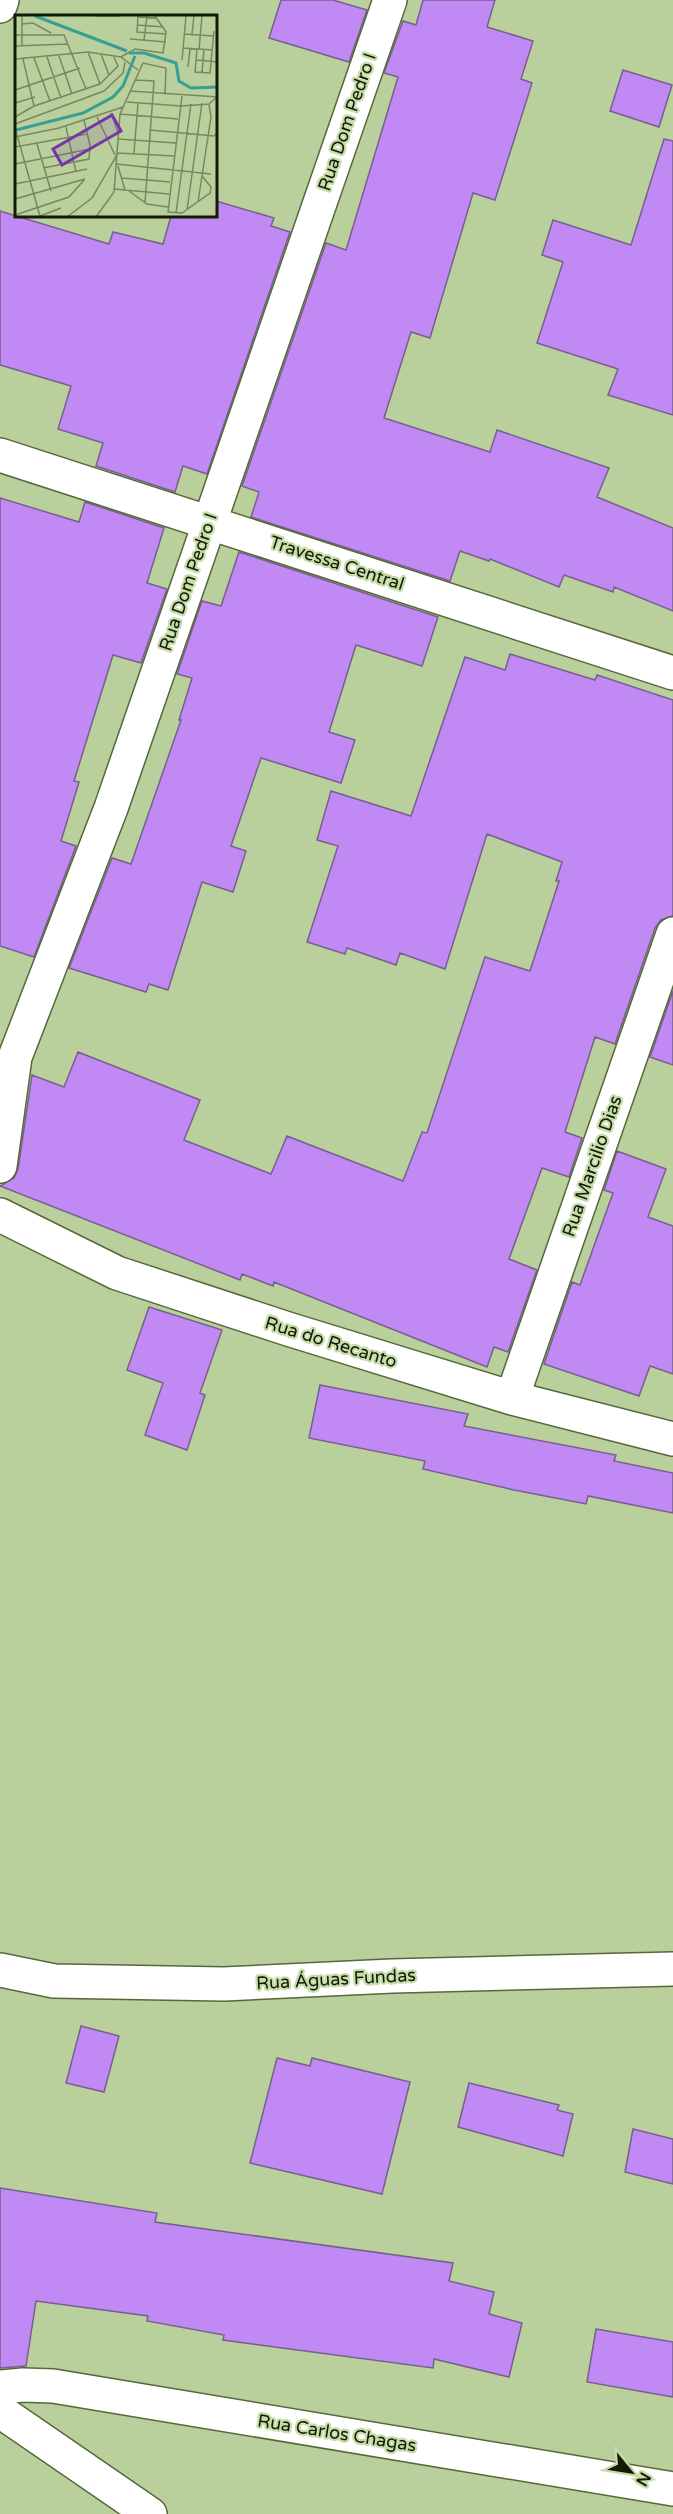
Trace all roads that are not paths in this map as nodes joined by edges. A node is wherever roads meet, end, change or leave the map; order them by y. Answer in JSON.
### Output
{"nodes":[{"id":1,"x":2,"y":0,"type":"edge"},
{"id":2,"x":390,"y":0,"type":"edge"},
{"id":3,"x":0,"y":6,"type":"edge"},
{"id":4,"x":0,"y":455,"type":"edge"},
{"id":5,"x":209,"y":522,"type":"junction"},
{"id":6,"x":673,"y":673,"type":"edge"},
{"id":7,"x":673,"y":934,"type":"edge"},
{"id":8,"x":0,"y":1166,"type":"edge"},
{"id":9,"x":0,"y":1215,"type":"edge"},
{"id":10,"x":512,"y":1398,"type":"junction"},
{"id":11,"x":673,"y":1439,"type":"edge"},
{"id":12,"x":673,"y":1969,"type":"edge"},
{"id":13,"x":0,"y":1970,"type":"edge"},
{"id":14,"x":0,"y":2387,"type":"edge"},
{"id":15,"x":0,"y":2411,"type":"edge"},
{"id":16,"x":673,"y":2489,"type":"edge"},
{"id":17,"x":150,"y":2514,"type":"edge"}],
"edges":[{"from":1,"to":3,"type":"street"},
{"from":2,"to":5,"type":"street","name":"Rua Dom Pedro I"},
{"from":4,"to":5,"type":"street","name":"Travessa Central"},
{"from":5,"to":6,"type":"street","name":"Travessa Central"},
{"from":5,"to":8,"type":"street","name":"Rua Dom Pedro I"},
{"from":7,"to":10,"type":"street","name":"Rua Marcilio Dias"},
{"from":9,"to":10,"type":"street","name":"Rua do Recanto"},
{"from":10,"to":11,"type":"street","name":"Rua do Recanto"},
{"from":12,"to":13,"type":"street","name":"Rua Águas Fundas"},
{"from":14,"to":16,"type":"street","name":"Rua Carlos Chagas"},
{"from":15,"to":17,"type":"street"}]}
